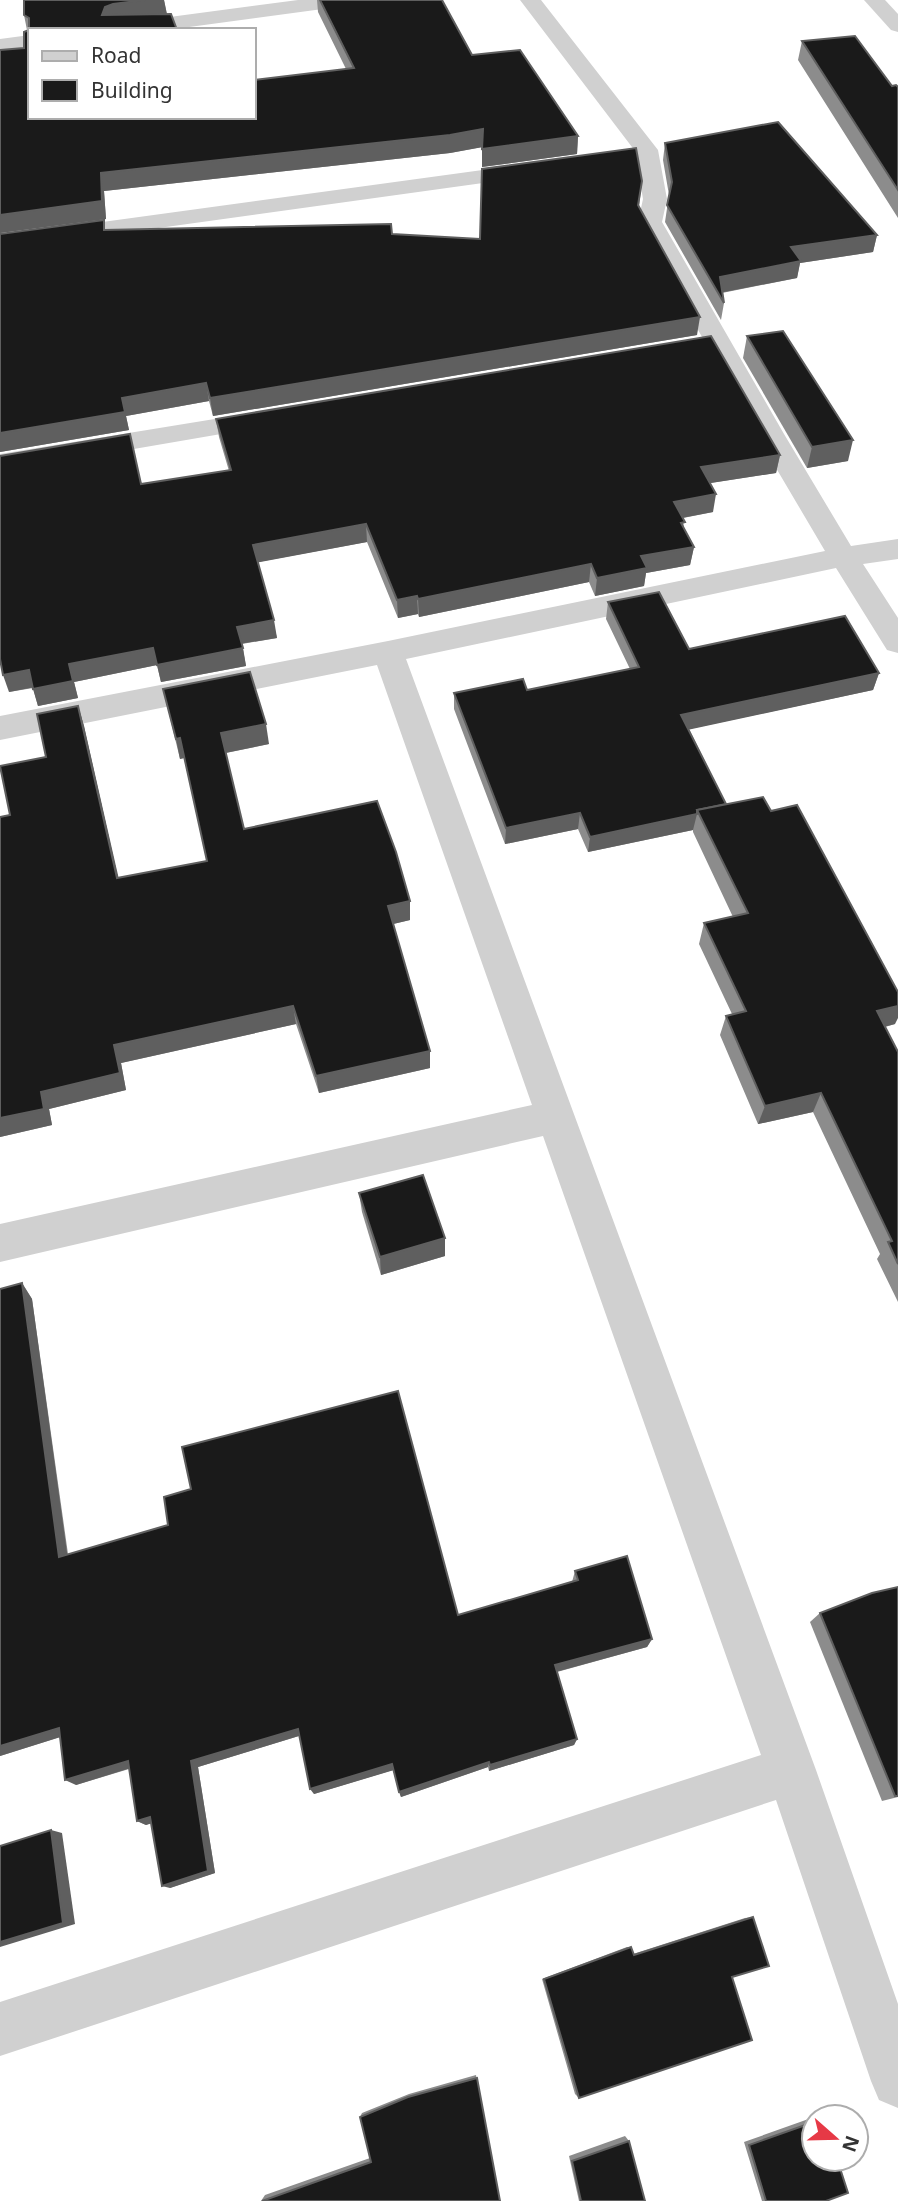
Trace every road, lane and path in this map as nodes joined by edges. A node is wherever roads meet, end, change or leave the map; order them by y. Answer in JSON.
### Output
{"nodes":[{"id":1,"x":345,"y":0,"type":"edge"},
{"id":2,"x":530,"y":0,"type":"edge"},
{"id":3,"x":874,"y":0,"type":"edge"},
{"id":4,"x":898,"y":26,"type":"edge"},
{"id":5,"x":132,"y":28,"type":"edge"},
{"id":6,"x":28,"y":41,"type":"edge"},
{"id":7,"x":0,"y":45,"type":"edge"},
{"id":8,"x":646,"y":150,"type":"junction"},
{"id":9,"x":620,"y":155,"type":"edge"},
{"id":10,"x":555,"y":166,"type":"edge"},
{"id":11,"x":0,"y":243,"type":"edge"},
{"id":12,"x":289,"y":414,"type":"edge"},
{"id":13,"x":0,"y":463,"type":"edge"},
{"id":14,"x":898,"y":550,"type":"edge"},
{"id":15,"x":842,"y":557,"type":"junction"},
{"id":16,"x":898,"y":642,"type":"edge"},
{"id":17,"x":388,"y":652,"type":"junction"},
{"id":18,"x":0,"y":728,"type":"edge"},
{"id":19,"x":555,"y":1117,"type":"junction"},
{"id":20,"x":0,"y":1243,"type":"edge"},
{"id":21,"x":791,"y":1770,"type":"junction"},
{"id":22,"x":0,"y":2029,"type":"edge"},
{"id":23,"x":898,"y":2081,"type":"edge"}],
"edges":[{"from":1,"to":5,"type":"street"},
{"from":2,"to":8,"type":"street"},
{"from":3,"to":4,"type":"street"},
{"from":6,"to":7,"type":"street"},
{"from":8,"to":9,"type":"street"},
{"from":8,"to":15,"type":"street"},
{"from":10,"to":11,"type":"street"},
{"from":12,"to":13,"type":"street"},
{"from":14,"to":15,"type":"street"},
{"from":15,"to":16,"type":"street"},
{"from":15,"to":17,"type":"street"},
{"from":17,"to":18,"type":"street"},
{"from":17,"to":19,"type":"street"},
{"from":19,"to":20,"type":"street"},
{"from":19,"to":21,"type":"street"},
{"from":21,"to":22,"type":"street"},
{"from":21,"to":23,"type":"street"}]}
